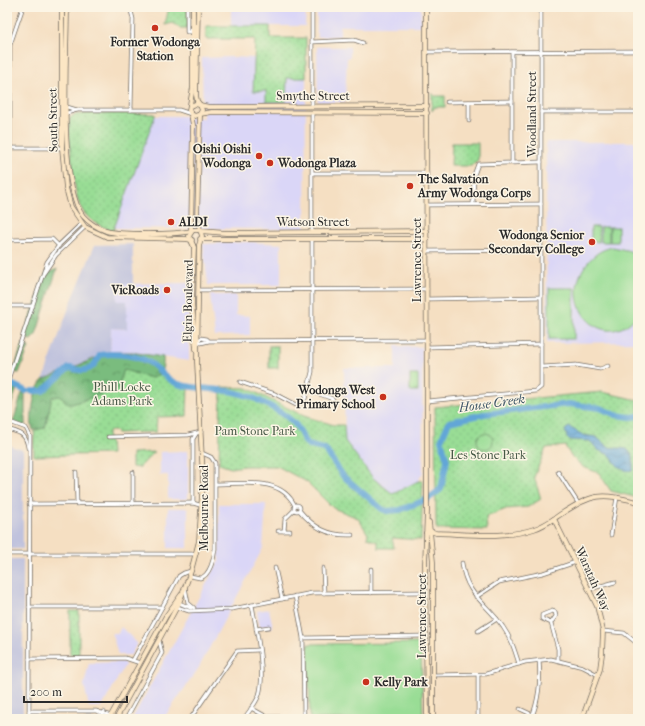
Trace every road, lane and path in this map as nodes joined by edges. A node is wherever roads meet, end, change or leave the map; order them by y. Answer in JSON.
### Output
{"nodes":[{"id":1,"x":23,"y":7,"type":"edge"},
{"id":2,"x":103,"y":7,"type":"edge"},
{"id":3,"x":125,"y":7,"type":"edge"},
{"id":4,"x":187,"y":7,"type":"edge"},
{"id":5,"x":192,"y":7,"type":"edge"},
{"id":6,"x":198,"y":7,"type":"edge"},
{"id":7,"x":312,"y":7,"type":"edge"},
{"id":8,"x":426,"y":7,"type":"edge"},
{"id":9,"x":541,"y":7,"type":"edge"},
{"id":10,"x":62,"y":8,"type":"edge"},
{"id":11,"x":68,"y":8,"type":"edge"},
{"id":12,"x":65,"y":33,"type":"junction"},
{"id":13,"x":312,"y":42,"type":"junction"},
{"id":14,"x":363,"y":43,"type":"dead end"},
{"id":15,"x":638,"y":51,"type":"edge"},
{"id":16,"x":426,"y":52,"type":"junction"},
{"id":17,"x":512,"y":52,"type":"junction"},
{"id":18,"x":541,"y":52,"type":"junction"},
{"id":19,"x":512,"y":101,"type":"junction"},
{"id":20,"x":447,"y":102,"type":"dead end"},
{"id":21,"x":469,"y":102,"type":"junction"},
{"id":22,"x":200,"y":105,"type":"junction"},
{"id":23,"x":190,"y":106,"type":"junction"},
{"id":24,"x":298,"y":106,"type":"junction"},
{"id":25,"x":312,"y":106,"type":"junction"},
{"id":26,"x":333,"y":106,"type":"junction"},
{"id":27,"x":403,"y":106,"type":"junction"},
{"id":28,"x":427,"y":106,"type":"junction"},
{"id":29,"x":67,"y":107,"type":"junction"},
{"id":30,"x":230,"y":107,"type":"junction"},
{"id":31,"x":250,"y":107,"type":"junction"},
{"id":32,"x":62,"y":110,"type":"junction"},
{"id":33,"x":77,"y":110,"type":"junction"},
{"id":34,"x":131,"y":110,"type":"junction"},
{"id":35,"x":179,"y":110,"type":"junction"},
{"id":36,"x":541,"y":112,"type":"junction"},
{"id":37,"x":638,"y":112,"type":"edge"},
{"id":38,"x":67,"y":113,"type":"junction"},
{"id":39,"x":230,"y":113,"type":"junction"},
{"id":40,"x":250,"y":113,"type":"junction"},
{"id":41,"x":298,"y":113,"type":"junction"},
{"id":42,"x":312,"y":113,"type":"junction"},
{"id":43,"x":334,"y":113,"type":"junction"},
{"id":44,"x":403,"y":113,"type":"junction"},
{"id":45,"x":427,"y":113,"type":"junction"},
{"id":46,"x":191,"y":114,"type":"junction"},
{"id":47,"x":200,"y":115,"type":"junction"},
{"id":48,"x":469,"y":121,"type":"dead end"},
{"id":49,"x":10,"y":148,"type":"junction"},
{"id":50,"x":65,"y":148,"type":"junction"},
{"id":51,"x":7,"y":156,"type":"edge"},
{"id":52,"x":512,"y":162,"type":"junction"},
{"id":53,"x":541,"y":162,"type":"junction"},
{"id":54,"x":313,"y":173,"type":"junction"},
{"id":55,"x":427,"y":173,"type":"junction"},
{"id":56,"x":473,"y":204,"type":"junction"},
{"id":57,"x":541,"y":204,"type":"junction"},
{"id":58,"x":427,"y":205,"type":"junction"},
{"id":59,"x":88,"y":221,"type":"junction"},
{"id":60,"x":83,"y":225,"type":"junction"},
{"id":61,"x":191,"y":231,"type":"junction"},
{"id":62,"x":200,"y":231,"type":"junction"},
{"id":63,"x":411,"y":231,"type":"junction"},
{"id":64,"x":427,"y":231,"type":"junction"},
{"id":65,"x":115,"y":232,"type":"junction"},
{"id":66,"x":300,"y":232,"type":"junction"},
{"id":67,"x":312,"y":232,"type":"junction"},
{"id":68,"x":325,"y":232,"type":"junction"},
{"id":69,"x":141,"y":233,"type":"junction"},
{"id":70,"x":226,"y":233,"type":"junction"},
{"id":71,"x":248,"y":233,"type":"junction"},
{"id":72,"x":114,"y":238,"type":"junction"},
{"id":73,"x":142,"y":239,"type":"junction"},
{"id":74,"x":226,"y":239,"type":"junction"},
{"id":75,"x":248,"y":239,"type":"junction"},
{"id":76,"x":300,"y":239,"type":"junction"},
{"id":77,"x":312,"y":239,"type":"junction"},
{"id":78,"x":325,"y":239,"type":"junction"},
{"id":79,"x":411,"y":239,"type":"junction"},
{"id":80,"x":427,"y":239,"type":"junction"},
{"id":81,"x":7,"y":240,"type":"edge"},
{"id":82,"x":192,"y":240,"type":"junction"},
{"id":83,"x":200,"y":240,"type":"junction"},
{"id":84,"x":59,"y":245,"type":"junction"},
{"id":85,"x":62,"y":249,"type":"junction"},
{"id":86,"x":541,"y":250,"type":"junction"},
{"id":87,"x":427,"y":251,"type":"junction"},
{"id":88,"x":43,"y":277,"type":"junction"},
{"id":89,"x":313,"y":289,"type":"junction"},
{"id":90,"x":427,"y":289,"type":"junction"},
{"id":91,"x":199,"y":290,"type":"junction"},
{"id":92,"x":541,"y":297,"type":"junction"},
{"id":93,"x":427,"y":299,"type":"junction"},
{"id":94,"x":199,"y":302,"type":"junction"},
{"id":95,"x":192,"y":304,"type":"junction"},
{"id":96,"x":7,"y":306,"type":"edge"},
{"id":97,"x":33,"y":306,"type":"junction"},
{"id":98,"x":196,"y":329,"type":"junction"},
{"id":99,"x":427,"y":340,"type":"junction"},
{"id":100,"x":196,"y":341,"type":"junction"},
{"id":101,"x":312,"y":341,"type":"junction"},
{"id":102,"x":541,"y":344,"type":"junction"},
{"id":103,"x":427,"y":347,"type":"junction"},
{"id":104,"x":608,"y":366,"type":"dead end"},
{"id":105,"x":542,"y":367,"type":"junction"},
{"id":106,"x":198,"y":381,"type":"joint"},
{"id":107,"x":240,"y":382,"type":"dead end"},
{"id":108,"x":7,"y":383,"type":"edge"},
{"id":109,"x":308,"y":390,"type":"junction"},
{"id":110,"x":333,"y":399,"type":"dead end"},
{"id":111,"x":427,"y":402,"type":"junction"},
{"id":112,"x":7,"y":421,"type":"edge"},
{"id":113,"x":7,"y":429,"type":"edge"},
{"id":114,"x":113,"y":431,"type":"dead end"},
{"id":115,"x":199,"y":433,"type":"junction"},
{"id":116,"x":188,"y":435,"type":"junction"},
{"id":117,"x":113,"y":436,"type":"junction"},
{"id":118,"x":108,"y":437,"type":"dead end"},
{"id":119,"x":193,"y":441,"type":"junction"},
{"id":120,"x":202,"y":454,"type":"junction"},
{"id":121,"x":29,"y":456,"type":"junction"},
{"id":122,"x":76,"y":472,"type":"dead end"},
{"id":123,"x":133,"y":472,"type":"dead end"},
{"id":124,"x":558,"y":472,"type":"dead end"},
{"id":125,"x":216,"y":484,"type":"junction"},
{"id":126,"x":617,"y":497,"type":"junction"},
{"id":127,"x":203,"y":500,"type":"junction"},
{"id":128,"x":638,"y":502,"type":"edge"},
{"id":129,"x":193,"y":503,"type":"junction"},
{"id":130,"x":29,"y":504,"type":"junction"},
{"id":131,"x":77,"y":504,"type":"junction"},
{"id":132,"x":133,"y":504,"type":"junction"},
{"id":133,"x":578,"y":504,"type":"junction"},
{"id":134,"x":203,"y":506,"type":"junction"},
{"id":135,"x":295,"y":508,"type":"junction"},
{"id":136,"x":554,"y":519,"type":"junction"},
{"id":137,"x":284,"y":530,"type":"junction"},
{"id":138,"x":290,"y":530,"type":"dead end"},
{"id":139,"x":278,"y":531,"type":"dead end"},
{"id":140,"x":428,"y":532,"type":"junction"},
{"id":141,"x":436,"y":533,"type":"junction"},
{"id":142,"x":352,"y":535,"type":"dead end"},
{"id":143,"x":611,"y":535,"type":"dead end"},
{"id":144,"x":431,"y":536,"type":"junction"},
{"id":145,"x":7,"y":554,"type":"edge"},
{"id":146,"x":29,"y":554,"type":"junction"},
{"id":147,"x":196,"y":554,"type":"junction"},
{"id":148,"x":576,"y":562,"type":"junction"},
{"id":149,"x":462,"y":563,"type":"dead end"},
{"id":150,"x":275,"y":568,"type":"dead end"},
{"id":151,"x":323,"y":568,"type":"dead end"},
{"id":152,"x":371,"y":569,"type":"dead end"},
{"id":153,"x":191,"y":571,"type":"junction"},
{"id":154,"x":190,"y":576,"type":"junction"},
{"id":155,"x":615,"y":582,"type":"dead end"},
{"id":156,"x":184,"y":589,"type":"junction"},
{"id":157,"x":590,"y":589,"type":"junction"},
{"id":158,"x":426,"y":592,"type":"junction"},
{"id":159,"x":432,"y":592,"type":"junction"},
{"id":160,"x":324,"y":593,"type":"junction"},
{"id":161,"x":371,"y":593,"type":"junction"},
{"id":162,"x":295,"y":596,"type":"junction"},
{"id":163,"x":476,"y":597,"type":"junction"},
{"id":164,"x":282,"y":599,"type":"junction"},
{"id":165,"x":177,"y":604,"type":"junction"},
{"id":166,"x":252,"y":605,"type":"junction"},
{"id":167,"x":29,"y":607,"type":"junction"},
{"id":168,"x":162,"y":607,"type":"junction"},
{"id":169,"x":194,"y":608,"type":"junction"},
{"id":170,"x":199,"y":609,"type":"junction"},
{"id":171,"x":497,"y":619,"type":"junction"},
{"id":172,"x":551,"y":623,"type":"junction"},
{"id":173,"x":269,"y":627,"type":"dead end"},
{"id":174,"x":256,"y":629,"type":"junction"},
{"id":175,"x":478,"y":631,"type":"dead end"},
{"id":176,"x":603,"y":631,"type":"junction"},
{"id":177,"x":426,"y":636,"type":"junction"},
{"id":178,"x":432,"y":636,"type":"junction"},
{"id":179,"x":303,"y":638,"type":"junction"},
{"id":180,"x":152,"y":641,"type":"junction"},
{"id":181,"x":158,"y":642,"type":"junction"},
{"id":182,"x":638,"y":644,"type":"edge"},
{"id":183,"x":259,"y":650,"type":"junction"},
{"id":184,"x":29,"y":659,"type":"junction"},
{"id":185,"x":133,"y":660,"type":"junction"},
{"id":186,"x":539,"y":660,"type":"junction"},
{"id":187,"x":558,"y":660,"type":"junction"},
{"id":188,"x":140,"y":663,"type":"junction"},
{"id":189,"x":519,"y":664,"type":"junction"},
{"id":190,"x":426,"y":675,"type":"junction"},
{"id":191,"x":432,"y":675,"type":"junction"},
{"id":192,"x":478,"y":675,"type":"junction"},
{"id":193,"x":598,"y":675,"type":"junction"},
{"id":194,"x":638,"y":701,"type":"edge"},
{"id":195,"x":251,"y":708,"type":"junction"},
{"id":196,"x":520,"y":709,"type":"dead end"},
{"id":197,"x":29,"y":711,"type":"junction"},
{"id":198,"x":638,"y":711,"type":"edge"},
{"id":199,"x":104,"y":712,"type":"junction"},
{"id":200,"x":110,"y":717,"type":"edge"},
{"id":201,"x":427,"y":717,"type":"edge"},
{"id":202,"x":433,"y":717,"type":"edge"},
{"id":203,"x":532,"y":717,"type":"edge"},
{"id":204,"x":116,"y":718,"type":"edge"},
{"id":205,"x":304,"y":718,"type":"edge"},
{"id":206,"x":29,"y":719,"type":"edge"},
{"id":207,"x":101,"y":719,"type":"edge"},
{"id":208,"x":126,"y":719,"type":"edge"},
{"id":209,"x":190,"y":719,"type":"edge"},
{"id":210,"x":244,"y":719,"type":"edge"},
{"id":211,"x":478,"y":719,"type":"edge"},
{"id":212,"x":582,"y":719,"type":"edge"}],
"edges":[{"from":1,"to":49,"type":"street"},
{"from":2,"to":11,"type":"street"},
{"from":3,"to":34,"type":"street"},
{"from":4,"to":5,"type":"street"},
{"from":5,"to":23,"type":"main road"},
{"from":6,"to":22,"type":"main road"},
{"from":7,"to":13,"type":"street"},
{"from":8,"to":16,"type":"main road","name":"Lawrence Street"},
{"from":9,"to":18,"type":"street","name":"Woodland Street"},
{"from":10,"to":12,"type":"main road","name":"South Street"},
{"from":11,"to":12,"type":"main road","name":"South Street"},
{"from":12,"to":29,"type":"main road","name":"South Street"},
{"from":12,"to":32,"type":"main road","name":"South Street"},
{"from":13,"to":14,"type":"street"},
{"from":13,"to":25,"type":"street"},
{"from":15,"to":18,"type":"street"},
{"from":16,"to":17,"type":"street"},
{"from":16,"to":28,"type":"main road","name":"Lawrence Street"},
{"from":17,"to":18,"type":"street"},
{"from":17,"to":19,"type":"street"},
{"from":18,"to":36,"type":"street","name":"Woodland Street"},
{"from":19,"to":21,"type":"street"},
{"from":19,"to":52,"type":"street"},
{"from":20,"to":21,"type":"street"},
{"from":21,"to":48,"type":"street"},
{"from":22,"to":23,"type":"main road"},
{"from":22,"to":30,"type":"main road","name":"Smythe Street"},
{"from":22,"to":47,"type":"main road"},
{"from":23,"to":35,"type":"street"},
{"from":23,"to":46,"type":"main road"},
{"from":24,"to":25,"type":"main road","name":"Smythe Street"},
{"from":24,"to":31,"type":"main road","name":"Smythe Street"},
{"from":24,"to":41,"type":"main road"},
{"from":25,"to":26,"type":"main road","name":"Smythe Street"},
{"from":25,"to":42,"type":"main road"},
{"from":26,"to":27,"type":"main road","name":"Smythe Street"},
{"from":26,"to":43,"type":"main road"},
{"from":27,"to":28,"type":"main road","name":"Smythe Street"},
{"from":27,"to":44,"type":"main road"},
{"from":28,"to":45,"type":"main road","name":"Lawrence Street"},
{"from":29,"to":32,"type":"main road"},
{"from":29,"to":33,"type":"street"},
{"from":29,"to":38,"type":"main road","name":"South Street"},
{"from":30,"to":31,"type":"main road","name":"Smythe Street"},
{"from":30,"to":39,"type":"main road"},
{"from":31,"to":40,"type":"main road"},
{"from":32,"to":38,"type":"main road"},
{"from":32,"to":50,"type":"main road","name":"South Street"},
{"from":33,"to":34,"type":"street"},
{"from":33,"to":38,"type":"street"},
{"from":34,"to":35,"type":"street"},
{"from":35,"to":46,"type":"street"},
{"from":36,"to":37,"type":"street"},
{"from":36,"to":53,"type":"street","name":"Woodland Street"},
{"from":38,"to":50,"type":"main road","name":"South Street"},
{"from":39,"to":40,"type":"main road","name":"Smythe Street"},
{"from":39,"to":47,"type":"main road","name":"Smythe Street"},
{"from":40,"to":41,"type":"main road","name":"Smythe Street"},
{"from":41,"to":42,"type":"main road","name":"Smythe Street"},
{"from":42,"to":43,"type":"main road","name":"Smythe Street"},
{"from":42,"to":54,"type":"street"},
{"from":43,"to":44,"type":"main road","name":"Smythe Street"},
{"from":44,"to":45,"type":"main road","name":"Smythe Street"},
{"from":45,"to":55,"type":"main road","name":"Lawrence Street"},
{"from":46,"to":47,"type":"main road"},
{"from":46,"to":61,"type":"main road"},
{"from":47,"to":62,"type":"main road"},
{"from":49,"to":50,"type":"street"},
{"from":49,"to":51,"type":"street"},
{"from":50,"to":59,"type":"main road","name":"South Street"},
{"from":50,"to":60,"type":"main road","name":"South Street"},
{"from":52,"to":53,"type":"street"},
{"from":52,"to":56,"type":"street"},
{"from":53,"to":57,"type":"street","name":"Woodland Street"},
{"from":54,"to":55,"type":"street"},
{"from":54,"to":67,"type":"street"},
{"from":55,"to":58,"type":"main road","name":"Lawrence Street"},
{"from":56,"to":57,"type":"street"},
{"from":56,"to":58,"type":"street"},
{"from":57,"to":86,"type":"street","name":"Woodland Street"},
{"from":58,"to":64,"type":"main road","name":"Lawrence Street"},
{"from":59,"to":60,"type":"main road"},
{"from":59,"to":65,"type":"main road"},
{"from":60,"to":72,"type":"main road"},
{"from":60,"to":84,"type":"street"},
{"from":60,"to":85,"type":"street"},
{"from":61,"to":62,"type":"main road"},
{"from":61,"to":69,"type":"main road"},
{"from":61,"to":82,"type":"main road"},
{"from":62,"to":70,"type":"main road","name":"Watson Street"},
{"from":62,"to":83,"type":"main road"},
{"from":63,"to":64,"type":"main road","name":"Watson Street"},
{"from":63,"to":68,"type":"main road","name":"Watson Street"},
{"from":63,"to":79,"type":"main road"},
{"from":64,"to":80,"type":"main road","name":"Lawrence Street"},
{"from":65,"to":69,"type":"main road"},
{"from":65,"to":72,"type":"main road"},
{"from":66,"to":67,"type":"main road","name":"Watson Street"},
{"from":66,"to":71,"type":"main road","name":"Watson Street"},
{"from":66,"to":76,"type":"main road"},
{"from":67,"to":68,"type":"main road","name":"Watson Street"},
{"from":67,"to":77,"type":"main road"},
{"from":68,"to":78,"type":"main road"},
{"from":69,"to":73,"type":"main road"},
{"from":70,"to":71,"type":"main road","name":"Watson Street"},
{"from":70,"to":74,"type":"main road"},
{"from":71,"to":75,"type":"main road"},
{"from":72,"to":73,"type":"main road"},
{"from":73,"to":82,"type":"main road"},
{"from":74,"to":75,"type":"main road","name":"Watson Street"},
{"from":74,"to":83,"type":"main road","name":"Watson Street"},
{"from":75,"to":76,"type":"main road","name":"Watson Street"},
{"from":76,"to":77,"type":"main road","name":"Watson Street"},
{"from":77,"to":78,"type":"main road","name":"Watson Street"},
{"from":77,"to":89,"type":"street"},
{"from":78,"to":79,"type":"main road","name":"Watson Street"},
{"from":79,"to":80,"type":"main road","name":"Watson Street"},
{"from":80,"to":87,"type":"main road","name":"Lawrence Street"},
{"from":81,"to":84,"type":"street"},
{"from":82,"to":83,"type":"main road"},
{"from":82,"to":95,"type":"main road","name":"Elgin Boulevard"},
{"from":83,"to":91,"type":"main road","name":"Elgin Boulevard"},
{"from":84,"to":85,"type":"street"},
{"from":84,"to":88,"type":"street"},
{"from":85,"to":88,"type":"street"},
{"from":86,"to":87,"type":"street"},
{"from":86,"to":92,"type":"street","name":"Woodland Street"},
{"from":87,"to":90,"type":"main road","name":"Lawrence Street"},
{"from":88,"to":97,"type":"street"},
{"from":89,"to":90,"type":"street"},
{"from":89,"to":91,"type":"street"},
{"from":89,"to":101,"type":"street"},
{"from":90,"to":93,"type":"main road","name":"Lawrence Street"},
{"from":91,"to":94,"type":"main road","name":"Elgin Boulevard"},
{"from":92,"to":93,"type":"street"},
{"from":92,"to":102,"type":"street","name":"Woodland Street"},
{"from":93,"to":99,"type":"main road","name":"Lawrence Street"},
{"from":94,"to":95,"type":"main road"},
{"from":94,"to":98,"type":"main road","name":"Elgin Boulevard"},
{"from":95,"to":98,"type":"main road","name":"Elgin Boulevard"},
{"from":96,"to":97,"type":"street"},
{"from":97,"to":108,"type":"street"},
{"from":98,"to":100,"type":"main road","name":"Elgin Boulevard"},
{"from":99,"to":101,"type":"street"},
{"from":99,"to":103,"type":"main road","name":"Lawrence Street"},
{"from":100,"to":101,"type":"street"},
{"from":100,"to":106,"type":"main road","name":"Elgin Boulevard"},
{"from":101,"to":109,"type":"street"},
{"from":102,"to":103,"type":"street"},
{"from":102,"to":105,"type":"street","name":"Woodland Street"},
{"from":103,"to":111,"type":"main road","name":"Lawrence Street"},
{"from":104,"to":105,"type":"street"},
{"from":105,"to":111,"type":"street","name":"Woodland Street"},
{"from":106,"to":115,"type":"main road","name":"Melbourne Road"},
{"from":107,"to":109,"type":"street"},
{"from":109,"to":110,"type":"street"},
{"from":111,"to":140,"type":"main road","name":"Lawrence Street"},
{"from":112,"to":121,"type":"street"},
{"from":113,"to":121,"type":"street"},
{"from":114,"to":117,"type":"street"},
{"from":115,"to":116,"type":"street"},
{"from":115,"to":119,"type":"street"},
{"from":115,"to":120,"type":"main road","name":"Melbourne Road"},
{"from":116,"to":117,"type":"street"},
{"from":116,"to":119,"type":"street"},
{"from":117,"to":118,"type":"street"},
{"from":119,"to":129,"type":"street","name":"Melbourne Road"},
{"from":120,"to":125,"type":"street","name":"Melbourne Road"},
{"from":120,"to":127,"type":"main road","name":"Melbourne Road"},
{"from":121,"to":130,"type":"street"},
{"from":122,"to":131,"type":"street"},
{"from":123,"to":132,"type":"street"},
{"from":124,"to":133,"type":"street"},
{"from":125,"to":135,"type":"street"},
{"from":125,"to":154,"type":"street","name":"Melbourne Road"},
{"from":126,"to":128,"type":"main road"},
{"from":126,"to":133,"type":"main road"},
{"from":126,"to":143,"type":"street"},
{"from":127,"to":129,"type":"street"},
{"from":127,"to":134,"type":"main road","name":"Melbourne Road"},
{"from":129,"to":132,"type":"street"},
{"from":129,"to":134,"type":"street"},
{"from":130,"to":131,"type":"street"},
{"from":130,"to":146,"type":"street"},
{"from":131,"to":132,"type":"street"},
{"from":133,"to":136,"type":"main road"},
{"from":134,"to":147,"type":"main road","name":"Melbourne Road"},
{"from":135,"to":137,"type":"street"},
{"from":135,"to":142,"type":"street"},
{"from":136,"to":141,"type":"main road"},
{"from":136,"to":148,"type":"main road","name":"Waratah Way"},
{"from":137,"to":138,"type":"street"},
{"from":137,"to":139,"type":"street"},
{"from":140,"to":141,"type":"main road"},
{"from":140,"to":144,"type":"main road","name":"Lawrence Street"},
{"from":140,"to":158,"type":"main road","name":"Lawrence Street"},
{"from":141,"to":144,"type":"main road"},
{"from":144,"to":159,"type":"main road","name":"Lawrence Street"},
{"from":145,"to":146,"type":"street"},
{"from":146,"to":147,"type":"street"},
{"from":146,"to":167,"type":"street"},
{"from":147,"to":153,"type":"main road","name":"Melbourne Road"},
{"from":148,"to":157,"type":"main road","name":"Waratah Way"},
{"from":148,"to":163,"type":"street"},
{"from":149,"to":163,"type":"street"},
{"from":150,"to":164,"type":"street"},
{"from":151,"to":160,"type":"street"},
{"from":152,"to":161,"type":"street"},
{"from":153,"to":154,"type":"main road","name":"Melbourne Road"},
{"from":153,"to":168,"type":"street"},
{"from":154,"to":156,"type":"main road","name":"Melbourne Road"},
{"from":155,"to":157,"type":"street"},
{"from":156,"to":165,"type":"main road","name":"Melbourne Road"},
{"from":156,"to":169,"type":"street"},
{"from":157,"to":176,"type":"main road","name":"Waratah Way"},
{"from":158,"to":159,"type":"main road"},
{"from":158,"to":161,"type":"street"},
{"from":158,"to":177,"type":"main road","name":"Lawrence Street"},
{"from":159,"to":178,"type":"main road","name":"Lawrence Street"},
{"from":160,"to":161,"type":"street"},
{"from":160,"to":162,"type":"street"},
{"from":162,"to":164,"type":"street"},
{"from":162,"to":179,"type":"street"},
{"from":163,"to":171,"type":"street"},
{"from":164,"to":166,"type":"street"},
{"from":165,"to":169,"type":"street"},
{"from":165,"to":170,"type":"street"},
{"from":165,"to":180,"type":"main road","name":"Melbourne Road"},
{"from":165,"to":181,"type":"main road","name":"Melbourne Road"},
{"from":166,"to":170,"type":"street"},
{"from":166,"to":174,"type":"street"},
{"from":167,"to":168,"type":"street"},
{"from":167,"to":184,"type":"street"},
{"from":168,"to":185,"type":"street"},
{"from":169,"to":170,"type":"street"},
{"from":171,"to":175,"type":"street"},
{"from":171,"to":189,"type":"street"},
{"from":172,"to":172,"type":"street"},
{"from":172,"to":187,"type":"street"},
{"from":173,"to":174,"type":"street"},
{"from":174,"to":183,"type":"street"},
{"from":176,"to":182,"type":"street"},
{"from":176,"to":193,"type":"main road","name":"Waratah Way"},
{"from":177,"to":178,"type":"main road"},
{"from":177,"to":179,"type":"street"},
{"from":177,"to":190,"type":"main road","name":"Lawrence Street"},
{"from":178,"to":191,"type":"main road","name":"Lawrence Street"},
{"from":179,"to":205,"type":"street"},
{"from":180,"to":181,"type":"main road"},
{"from":180,"to":188,"type":"main road","name":"Melbourne Road"},
{"from":181,"to":204,"type":"main road","name":"Melbourne Road"},
{"from":181,"to":208,"type":"street","name":"Melbourne Road"},
{"from":183,"to":195,"type":"street"},
{"from":183,"to":209,"type":"street"},
{"from":184,"to":185,"type":"street"},
{"from":184,"to":197,"type":"street"},
{"from":185,"to":188,"type":"street"},
{"from":186,"to":187,"type":"street"},
{"from":186,"to":189,"type":"street"},
{"from":186,"to":203,"type":"street"},
{"from":187,"to":193,"type":"street"},
{"from":188,"to":200,"type":"main road","name":"Melbourne Road"},
{"from":189,"to":192,"type":"street"},
{"from":190,"to":191,"type":"main road"},
{"from":190,"to":201,"type":"main road","name":"Lawrence Street"},
{"from":191,"to":192,"type":"street"},
{"from":191,"to":202,"type":"main road","name":"Lawrence Street"},
{"from":192,"to":211,"type":"street"},
{"from":193,"to":212,"type":"main road","name":"Waratah Way"},
{"from":194,"to":198,"type":"street"},
{"from":195,"to":205,"type":"street"},
{"from":195,"to":210,"type":"street"},
{"from":196,"to":203,"type":"street"},
{"from":197,"to":199,"type":"street"},
{"from":197,"to":206,"type":"street"},
{"from":199,"to":200,"type":"street"},
{"from":199,"to":207,"type":"street"},
{"from":200,"to":204,"type":"main road"},
{"from":201,"to":202,"type":"main road"}]}
